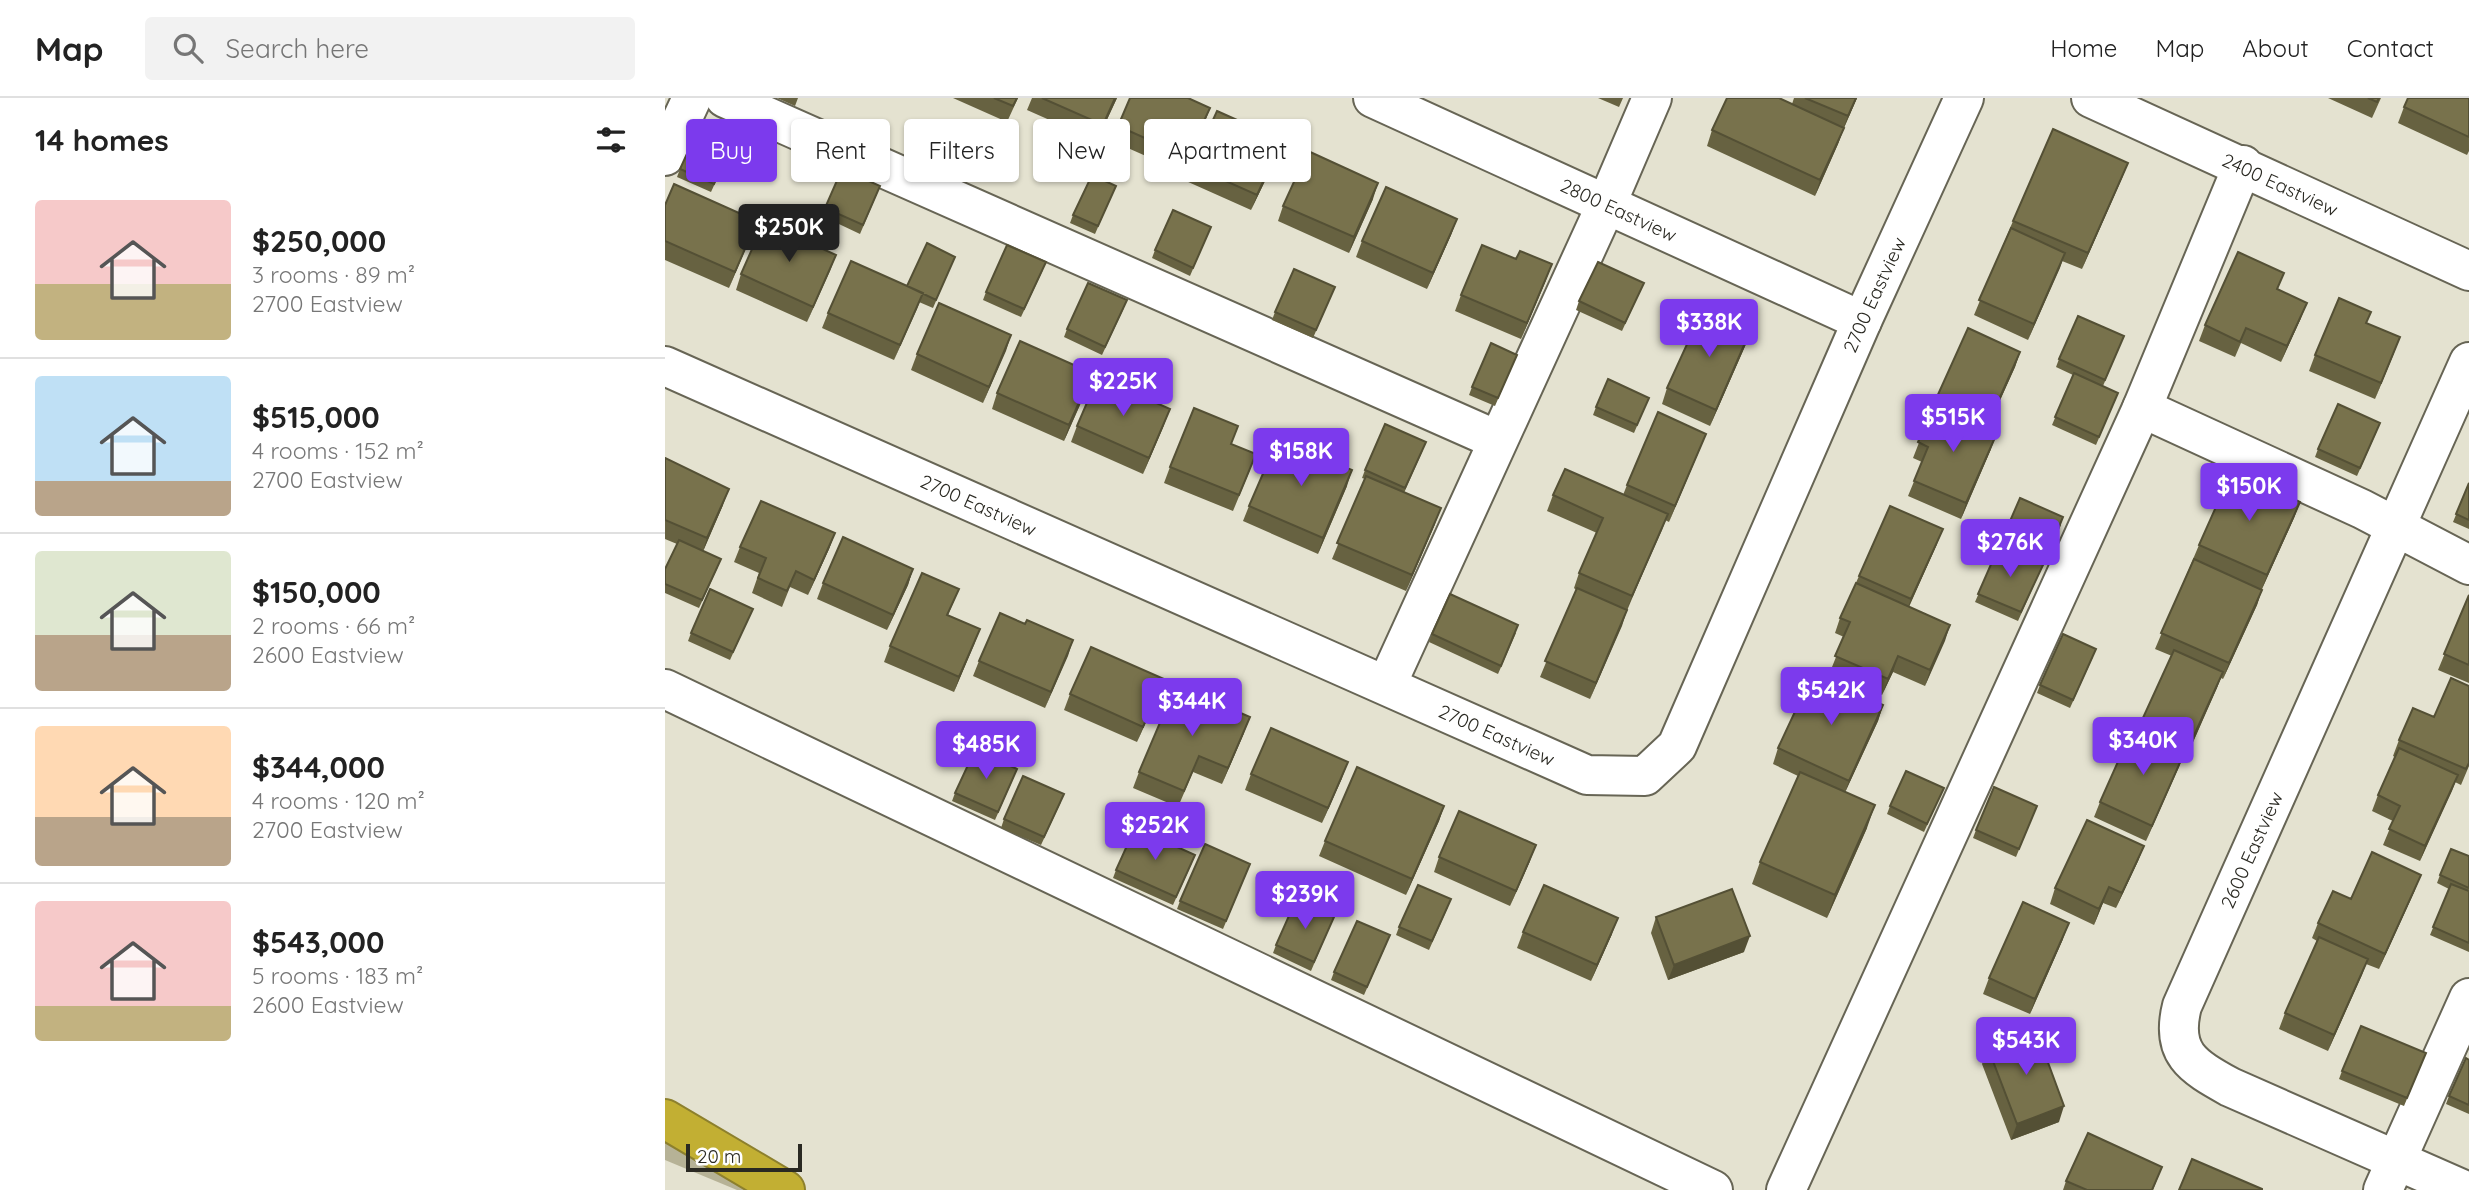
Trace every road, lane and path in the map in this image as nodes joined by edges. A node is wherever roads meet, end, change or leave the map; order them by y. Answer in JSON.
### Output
{"nodes":[{"id":1,"x":692,"y":98,"type":"edge"},
{"id":2,"x":725,"y":98,"type":"edge"},
{"id":3,"x":1373,"y":98,"type":"edge"},
{"id":4,"x":1652,"y":98,"type":"edge"},
{"id":5,"x":1965,"y":98,"type":"edge"},
{"id":6,"x":2091,"y":98,"type":"edge"},
{"id":7,"x":665,"y":156,"type":"edge"},
{"id":8,"x":2243,"y":165,"type":"junction"},
{"id":9,"x":1607,"y":204,"type":"junction"},
{"id":10,"x":2469,"y":271,"type":"edge"},
{"id":11,"x":1863,"y":321,"type":"junction"},
{"id":12,"x":2469,"y":362,"type":"edge"},
{"id":13,"x":665,"y":366,"type":"edge"},
{"id":14,"x":2142,"y":408,"type":"junction"},
{"id":15,"x":1497,"y":440,"type":"junction"},
{"id":16,"x":2396,"y":527,"type":"junction"},
{"id":17,"x":2469,"y":565,"type":"edge"},
{"id":18,"x":1387,"y":684,"type":"junction"},
{"id":19,"x":665,"y":689,"type":"edge"},
{"id":20,"x":2469,"y":998,"type":"edge"},
{"id":21,"x":665,"y":1119,"type":"edge"},
{"id":22,"x":2389,"y":1174,"type":"edge"},
{"id":23,"x":785,"y":1190,"type":"edge"},
{"id":24,"x":1713,"y":1190,"type":"edge"},
{"id":25,"x":1786,"y":1190,"type":"edge"},
{"id":26,"x":2464,"y":1190,"type":"edge"}],
"edges":[{"from":1,"to":7,"type":"street"},
{"from":2,"to":15,"type":"street"},
{"from":3,"to":9,"type":"street","name":"2800 Eastview"},
{"from":4,"to":9,"type":"street"},
{"from":5,"to":11,"type":"street","name":"2700 Eastview"},
{"from":6,"to":8,"type":"street","name":"2400 Eastview"},
{"from":8,"to":10,"type":"street","name":"2400 Eastview"},
{"from":8,"to":14,"type":"street"},
{"from":9,"to":11,"type":"street","name":"2800 Eastview"},
{"from":9,"to":15,"type":"street"},
{"from":11,"to":18,"type":"street","name":"2700 Eastview"},
{"from":12,"to":16,"type":"street","name":"2600 Eastview"},
{"from":13,"to":18,"type":"street","name":"2700 Eastview"},
{"from":14,"to":16,"type":"street"},
{"from":14,"to":25,"type":"street"},
{"from":15,"to":18,"type":"street"},
{"from":16,"to":17,"type":"street"},
{"from":16,"to":22,"type":"street","name":"2600 Eastview"},
{"from":19,"to":24,"type":"street"},
{"from":20,"to":22,"type":"street"},
{"from":21,"to":23,"type":"highway"},
{"from":22,"to":26,"type":"street","name":"2600 Eastview"}]}
